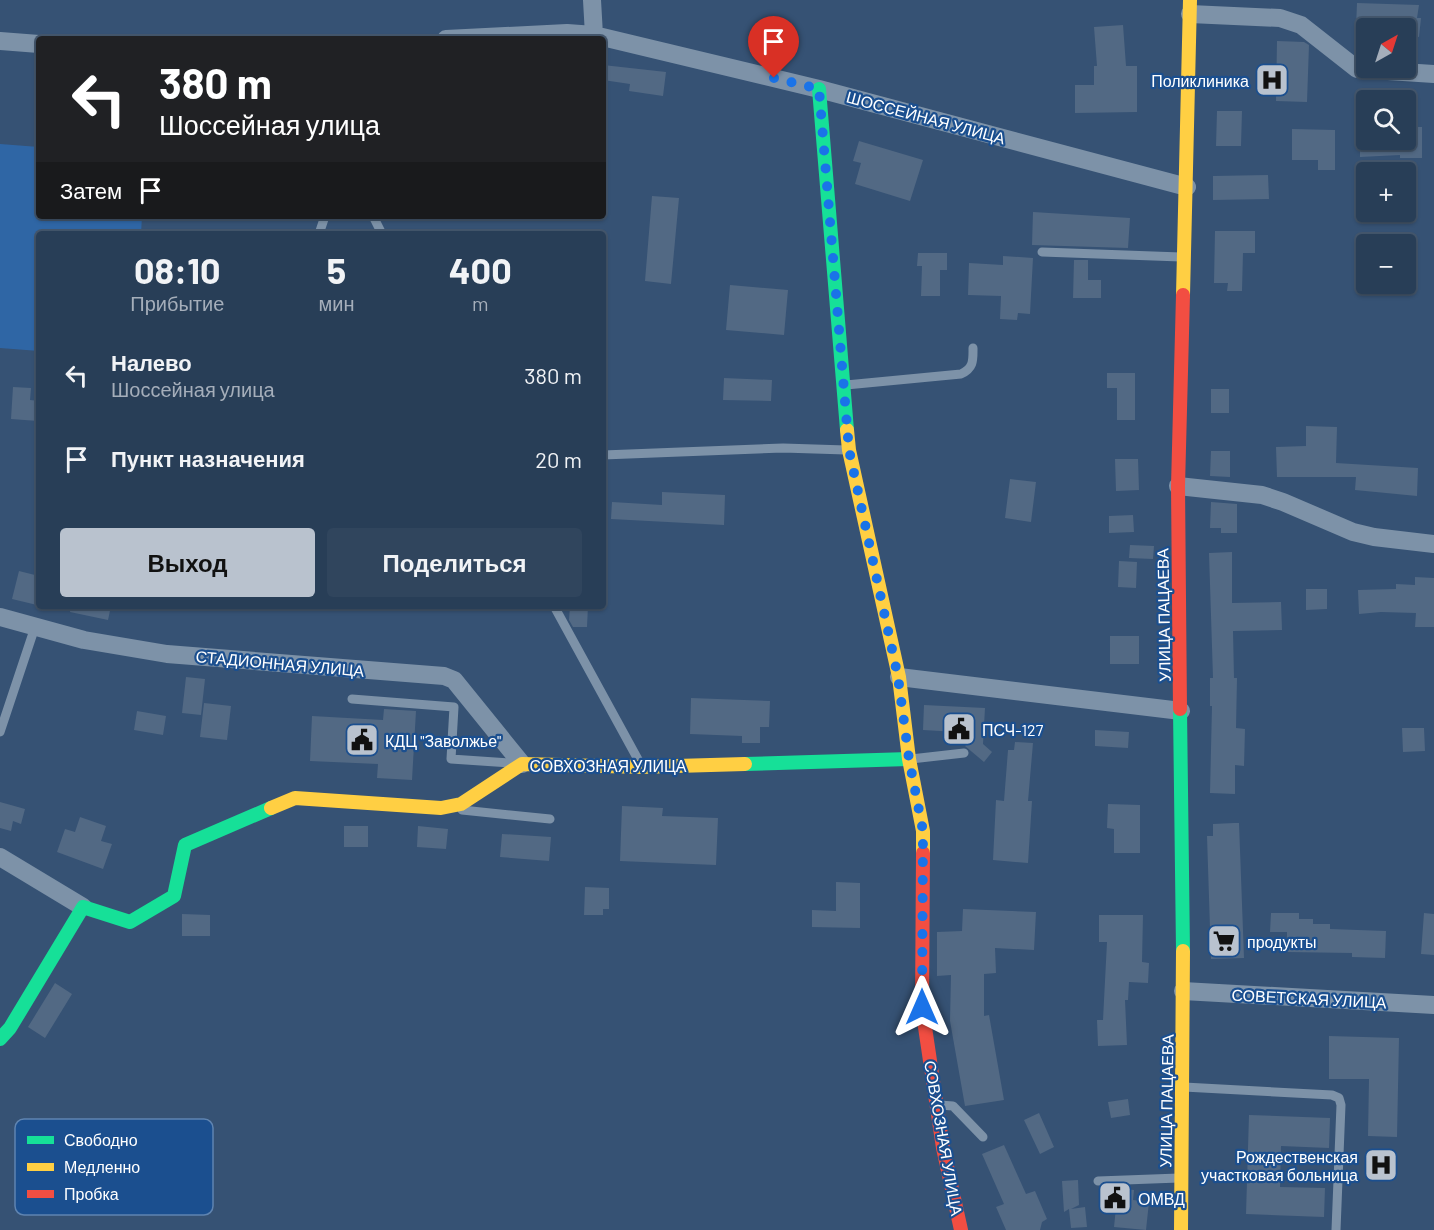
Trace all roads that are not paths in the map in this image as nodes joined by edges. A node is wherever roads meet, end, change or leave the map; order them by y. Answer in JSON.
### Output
{"nodes":[{"id":1,"x":592,"y":0,"type":"edge"},
{"id":2,"x":1190,"y":7,"type":"edge"},
{"id":3,"x":594,"y":35,"type":"junction"},
{"id":4,"x":506,"y":36,"type":"edge"},
{"id":5,"x":598,"y":36,"type":"edge"},
{"id":6,"x":606,"y":38,"type":"edge"},
{"id":7,"x":0,"y":41,"type":"edge"},
{"id":8,"x":36,"y":44,"type":"edge"},
{"id":9,"x":1434,"y":74,"type":"edge"},
{"id":10,"x":819,"y":89,"type":"junction"},
{"id":11,"x":1187,"y":187,"type":"junction"},
{"id":12,"x":1042,"y":252,"type":"dead end"},
{"id":13,"x":1185,"y":257,"type":"junction"},
{"id":14,"x":973,"y":348,"type":"dead end"},
{"id":15,"x":843,"y":385,"type":"junction"},
{"id":16,"x":849,"y":450,"type":"junction"},
{"id":17,"x":606,"y":455,"type":"edge"},
{"id":18,"x":1178,"y":486,"type":"junction"},
{"id":19,"x":1434,"y":544,"type":"edge"},
{"id":20,"x":556,"y":609,"type":"edge"},
{"id":21,"x":0,"y":617,"type":"edge"},
{"id":22,"x":35,"y":627,"type":"junction"},
{"id":23,"x":898,"y":677,"type":"junction"},
{"id":24,"x":352,"y":699,"type":"dead end"},
{"id":25,"x":1181,"y":711,"type":"junction"},
{"id":26,"x":0,"y":732,"type":"edge"},
{"id":27,"x":964,"y":753,"type":"dead end"},
{"id":28,"x":909,"y":759,"type":"junction"},
{"id":29,"x":522,"y":764,"type":"junction"},
{"id":30,"x":642,"y":767,"type":"junction"},
{"id":31,"x":441,"y":808,"type":"junction"},
{"id":32,"x":550,"y":819,"type":"dead end"},
{"id":33,"x":0,"y":857,"type":"edge"},
{"id":34,"x":83,"y":907,"type":"junction"},
{"id":35,"x":1183,"y":991,"type":"junction"},
{"id":36,"x":1434,"y":1005,"type":"edge"},
{"id":37,"x":0,"y":1039,"type":"edge"},
{"id":38,"x":1182,"y":1087,"type":"junction"},
{"id":39,"x":936,"y":1105,"type":"junction"},
{"id":40,"x":984,"y":1137,"type":"dead end"},
{"id":41,"x":1181,"y":1178,"type":"junction"},
{"id":42,"x":1098,"y":1182,"type":"dead end"},
{"id":43,"x":961,"y":1230,"type":"edge"},
{"id":44,"x":1181,"y":1230,"type":"edge"},
{"id":45,"x":1336,"y":1230,"type":"edge"}],
"edges":[{"from":1,"to":3,"type":"street"},
{"from":2,"to":9,"type":"street"},
{"from":2,"to":11,"type":"street","name":"УЛИЦА ПАЦАЕВА"},
{"from":3,"to":4,"type":"street","name":"ШОССЕЙНАЯ УЛИЦА"},
{"from":3,"to":5,"type":"street","name":"ШОССЕЙНАЯ УЛИЦА"},
{"from":6,"to":10,"type":"street","name":"ШОССЕЙНАЯ УЛИЦА"},
{"from":7,"to":8,"type":"street"},
{"from":10,"to":11,"type":"street","name":"ШОССЕЙНАЯ УЛИЦА"},
{"from":10,"to":15,"type":"street","name":"СОВХОЗНАЯ УЛИЦА"},
{"from":11,"to":13,"type":"street","name":"УЛИЦА ПАЦАЕВА"},
{"from":12,"to":13,"type":"lane"},
{"from":13,"to":18,"type":"street","name":"УЛИЦА ПАЦАЕВА"},
{"from":14,"to":15,"type":"lane"},
{"from":15,"to":16,"type":"street","name":"СОВХОЗНАЯ УЛИЦА"},
{"from":16,"to":17,"type":"lane"},
{"from":16,"to":23,"type":"street","name":"СОВХОЗНАЯ УЛИЦА"},
{"from":18,"to":19,"type":"street"},
{"from":18,"to":25,"type":"street","name":"УЛИЦА ПАЦАЕВА"},
{"from":20,"to":30,"type":"lane"},
{"from":21,"to":22,"type":"street","name":"СТАДИОННАЯ УЛИЦА"},
{"from":22,"to":26,"type":"lane"},
{"from":22,"to":29,"type":"street","name":"СТАДИОННАЯ УЛИЦА"},
{"from":23,"to":25,"type":"street"},
{"from":23,"to":28,"type":"street","name":"СОВХОЗНАЯ УЛИЦА"},
{"from":24,"to":29,"type":"lane"},
{"from":25,"to":35,"type":"street","name":"УЛИЦА ПАЦАЕВА"},
{"from":27,"to":28,"type":"lane"},
{"from":28,"to":30,"type":"street","name":"СОВХОЗНАЯ УЛИЦА"},
{"from":28,"to":39,"type":"street","name":"СОВХОЗНАЯ УЛИЦА"},
{"from":29,"to":30,"type":"street","name":"СОВХОЗНАЯ УЛИЦА"},
{"from":29,"to":31,"type":"street","name":"СОВХОЗНАЯ УЛИЦА"},
{"from":31,"to":32,"type":"lane"},
{"from":31,"to":34,"type":"street","name":"СОВХОЗНАЯ УЛИЦА"},
{"from":33,"to":34,"type":"street"},
{"from":34,"to":37,"type":"street"},
{"from":35,"to":36,"type":"street","name":"СОВЕТСКАЯ УЛИЦА"},
{"from":35,"to":38,"type":"street","name":"УЛИЦА ПАЦАЕВА"},
{"from":38,"to":41,"type":"street","name":"УЛИЦА ПАЦАЕВА"},
{"from":38,"to":45,"type":"lane"},
{"from":39,"to":40,"type":"lane"},
{"from":39,"to":43,"type":"street","name":"СОВХОЗНАЯ УЛИЦА"},
{"from":41,"to":42,"type":"lane"},
{"from":41,"to":44,"type":"street","name":"УЛИЦА ПАЦАЕВА"}]}
